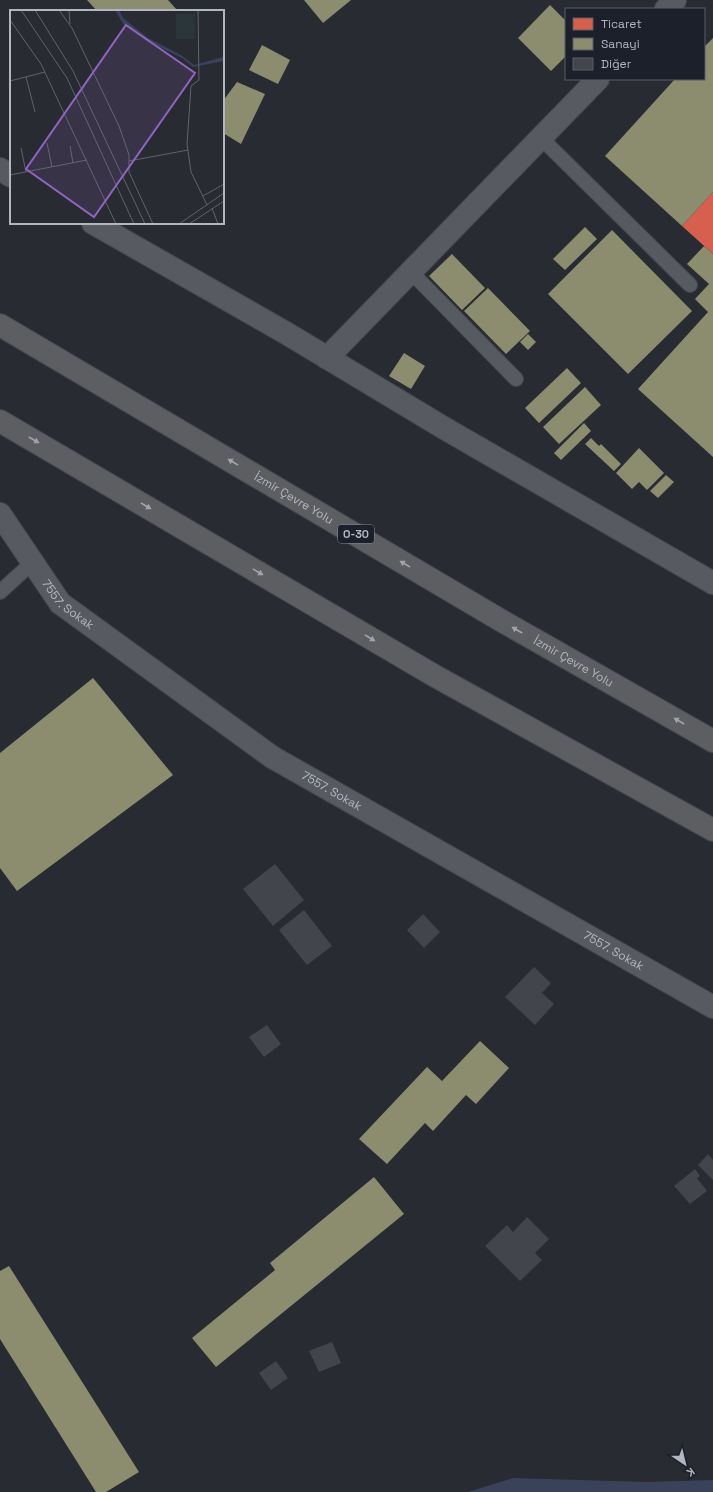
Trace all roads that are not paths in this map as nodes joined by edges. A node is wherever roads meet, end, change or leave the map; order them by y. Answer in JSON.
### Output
{"nodes":[{"id":1,"x":675,"y":0,"type":"edge"},
{"id":2,"x":667,"y":8,"type":"edge"},
{"id":3,"x":597,"y":80,"type":"edge"},
{"id":4,"x":541,"y":138,"type":"junction"},
{"id":5,"x":0,"y":169,"type":"edge"},
{"id":6,"x":10,"y":175,"type":"edge"},
{"id":7,"x":95,"y":224,"type":"edge"},
{"id":8,"x":411,"y":272,"type":"junction"},
{"id":9,"x":690,"y":285,"type":"dead end"},
{"id":10,"x":0,"y":325,"type":"edge"},
{"id":11,"x":328,"y":358,"type":"junction"},
{"id":12,"x":516,"y":379,"type":"dead end"},
{"id":13,"x":0,"y":421,"type":"edge"},
{"id":14,"x":0,"y":514,"type":"edge"},
{"id":15,"x":33,"y":562,"type":"junction"},
{"id":16,"x":713,"y":583,"type":"edge"},
{"id":17,"x":0,"y":592,"type":"edge"},
{"id":18,"x":713,"y":741,"type":"edge"},
{"id":19,"x":713,"y":830,"type":"edge"},
{"id":20,"x":713,"y":1007,"type":"edge"}],
"edges":[{"from":1,"to":2,"type":"street"},
{"from":3,"to":4,"type":"street"},
{"from":4,"to":8,"type":"street"},
{"from":4,"to":9,"type":"lane"},
{"from":5,"to":6,"type":"street"},
{"from":7,"to":11,"type":"street"},
{"from":8,"to":11,"type":"street"},
{"from":8,"to":12,"type":"lane"},
{"from":18,"to":10,"type":"highway","name":"İzmir Çevre Yolu","number":"O-30","one_way":true},
{"from":11,"to":16,"type":"street"},
{"from":13,"to":19,"type":"highway","one_way":true},
{"from":14,"to":15,"type":"street","name":"7557. Sokak"},
{"from":15,"to":17,"type":"lane"},
{"from":15,"to":20,"type":"street","name":"7557. Sokak"}]}
